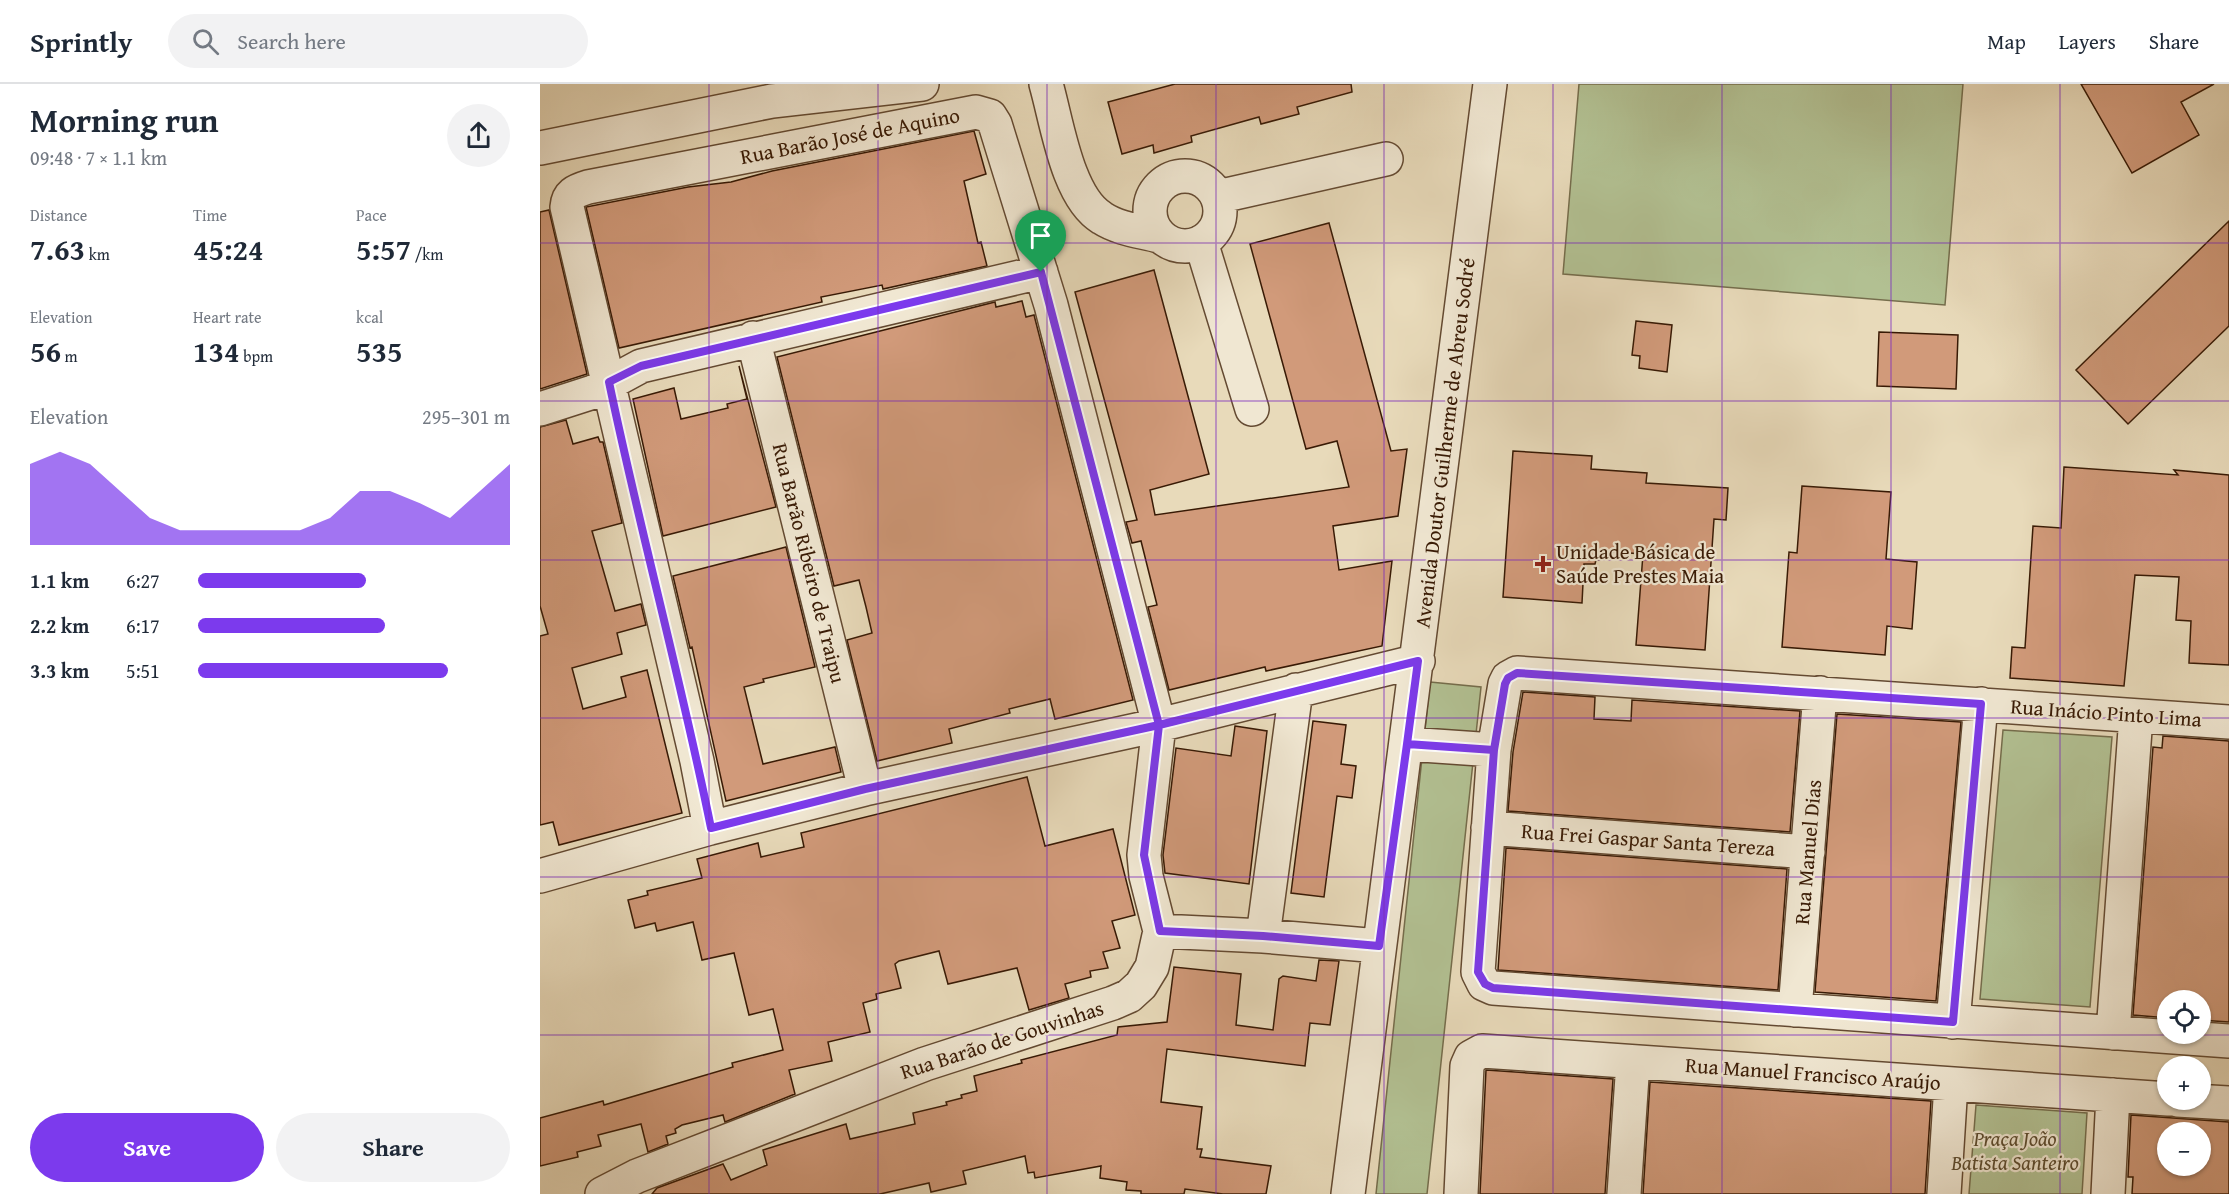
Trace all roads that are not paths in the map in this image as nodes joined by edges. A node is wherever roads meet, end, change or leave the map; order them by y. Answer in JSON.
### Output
{"nodes":[{"id":1,"x":922,"y":84,"type":"edge"},
{"id":2,"x":1046,"y":84,"type":"edge"},
{"id":3,"x":1490,"y":84,"type":"edge"},
{"id":4,"x":540,"y":147,"type":"edge"},
{"id":5,"x":1386,"y":159,"type":"dead end"},
{"id":6,"x":1217,"y":198,"type":"junction"},
{"id":7,"x":1160,"y":236,"type":"junction"},
{"id":8,"x":1201,"y":242,"type":"junction"},
{"id":9,"x":1041,"y":272,"type":"junction"},
{"id":10,"x":753,"y":338,"type":"junction"},
{"id":11,"x":609,"y":382,"type":"junction"},
{"id":12,"x":540,"y":409,"type":"edge"},
{"id":13,"x":1252,"y":409,"type":"dead end"},
{"id":14,"x":1418,"y":661,"type":"junction"},
{"id":15,"x":1296,"y":690,"type":"junction"},
{"id":16,"x":1820,"y":693,"type":"junction"},
{"id":17,"x":1981,"y":704,"type":"junction"},
{"id":18,"x":2136,"y":716,"type":"junction"},
{"id":19,"x":2229,"y":722,"type":"edge"},
{"id":20,"x":1159,"y":725,"type":"junction"},
{"id":21,"x":1407,"y":744,"type":"junction"},
{"id":22,"x":1494,"y":750,"type":"junction"},
{"id":23,"x":865,"y":789,"type":"junction"},
{"id":24,"x":711,"y":828,"type":"junction"},
{"id":25,"x":1488,"y":828,"type":"junction"},
{"id":26,"x":1808,"y":852,"type":"junction"},
{"id":27,"x":540,"y":876,"type":"edge"},
{"id":28,"x":1160,"y":931,"type":"junction"},
{"id":29,"x":1263,"y":936,"type":"junction"},
{"id":30,"x":1379,"y":946,"type":"junction"},
{"id":31,"x":1795,"y":1010,"type":"junction"},
{"id":32,"x":1953,"y":1022,"type":"junction"},
{"id":33,"x":2113,"y":1033,"type":"junction"},
{"id":34,"x":2229,"y":1041,"type":"edge"},
{"id":35,"x":1633,"y":1062,"type":"junction"},
{"id":36,"x":1951,"y":1084,"type":"junction"},
{"id":37,"x":2113,"y":1095,"type":"junction"},
{"id":38,"x":2157,"y":1098,"type":"edge"},
{"id":39,"x":2211,"y":1102,"type":"edge"},
{"id":40,"x":2229,"y":1103,"type":"edge"},
{"id":41,"x":602,"y":1194,"type":"edge"},
{"id":42,"x":1348,"y":1194,"type":"edge"},
{"id":43,"x":1461,"y":1194,"type":"edge"},
{"id":44,"x":1624,"y":1194,"type":"edge"},
{"id":45,"x":1944,"y":1194,"type":"edge"},
{"id":46,"x":2108,"y":1194,"type":"edge"}],
"edges":[{"from":1,"to":4,"type":"street"},
{"from":2,"to":7,"type":"street"},
{"from":3,"to":14,"type":"street","name":"Avenida Doutor Guilherme de Abreu Sodré"},
{"from":5,"to":6,"type":"street"},
{"from":6,"to":7,"type":"street"},
{"from":6,"to":8,"type":"street"},
{"from":7,"to":8,"type":"street"},
{"from":8,"to":13,"type":"street"},
{"from":9,"to":10,"type":"street"},
{"from":9,"to":11,"type":"street","name":"Rua Barão José de Aquino"},
{"from":9,"to":20,"type":"street","name":"Rua Barão José de Aquino"},
{"from":10,"to":11,"type":"street"},
{"from":10,"to":23,"type":"street","name":"Rua Barão Ribeiro de Traipu"},
{"from":11,"to":12,"type":"street"},
{"from":11,"to":24,"type":"street"},
{"from":14,"to":15,"type":"street"},
{"from":14,"to":21,"type":"street","name":"Avenida Doutor Guilherme de Abreu Sodré"},
{"from":15,"to":20,"type":"street"},
{"from":15,"to":29,"type":"street"},
{"from":16,"to":17,"type":"street","name":"Rua Inácio Pinto Lima"},
{"from":16,"to":22,"type":"street","name":"Rua Inácio Pinto Lima"},
{"from":16,"to":26,"type":"street","name":"Rua Manuel Dias"},
{"from":17,"to":18,"type":"street","name":"Rua Inácio Pinto Lima"},
{"from":17,"to":32,"type":"street"},
{"from":18,"to":19,"type":"street","name":"Rua Inácio Pinto Lima"},
{"from":18,"to":33,"type":"street"},
{"from":20,"to":23,"type":"street"},
{"from":20,"to":28,"type":"street","name":"Rua Barão José de Aquino"},
{"from":21,"to":22,"type":"street"},
{"from":21,"to":30,"type":"street","name":"Avenida Doutor Guilherme de Abreu Sodré"},
{"from":22,"to":25,"type":"street"},
{"from":23,"to":24,"type":"street"},
{"from":24,"to":27,"type":"street"},
{"from":25,"to":26,"type":"street","name":"Rua Frei Gaspar Santa Tereza"},
{"from":25,"to":31,"type":"street"},
{"from":26,"to":31,"type":"street","name":"Rua Manuel Dias"},
{"from":28,"to":29,"type":"street"},
{"from":28,"to":41,"type":"street","name":"Rua Barão de Gouvinhas"},
{"from":29,"to":30,"type":"street"},
{"from":30,"to":42,"type":"street","name":"Avenida Doutor Guilherme de Abreu Sodré"},
{"from":31,"to":32,"type":"street"},
{"from":32,"to":33,"type":"street"},
{"from":33,"to":34,"type":"street"},
{"from":35,"to":36,"type":"street","name":"Rua Manuel Francisco Araújo"},
{"from":35,"to":43,"type":"street","name":"Rua Manuel Francisco Araújo"},
{"from":35,"to":44,"type":"street"},
{"from":36,"to":37,"type":"street","name":"Rua Manuel Francisco Araújo"},
{"from":36,"to":45,"type":"street"},
{"from":37,"to":38,"type":"street","name":"Rua Manuel Francisco Araújo"},
{"from":37,"to":46,"type":"street"},
{"from":39,"to":40,"type":"street"}]}
